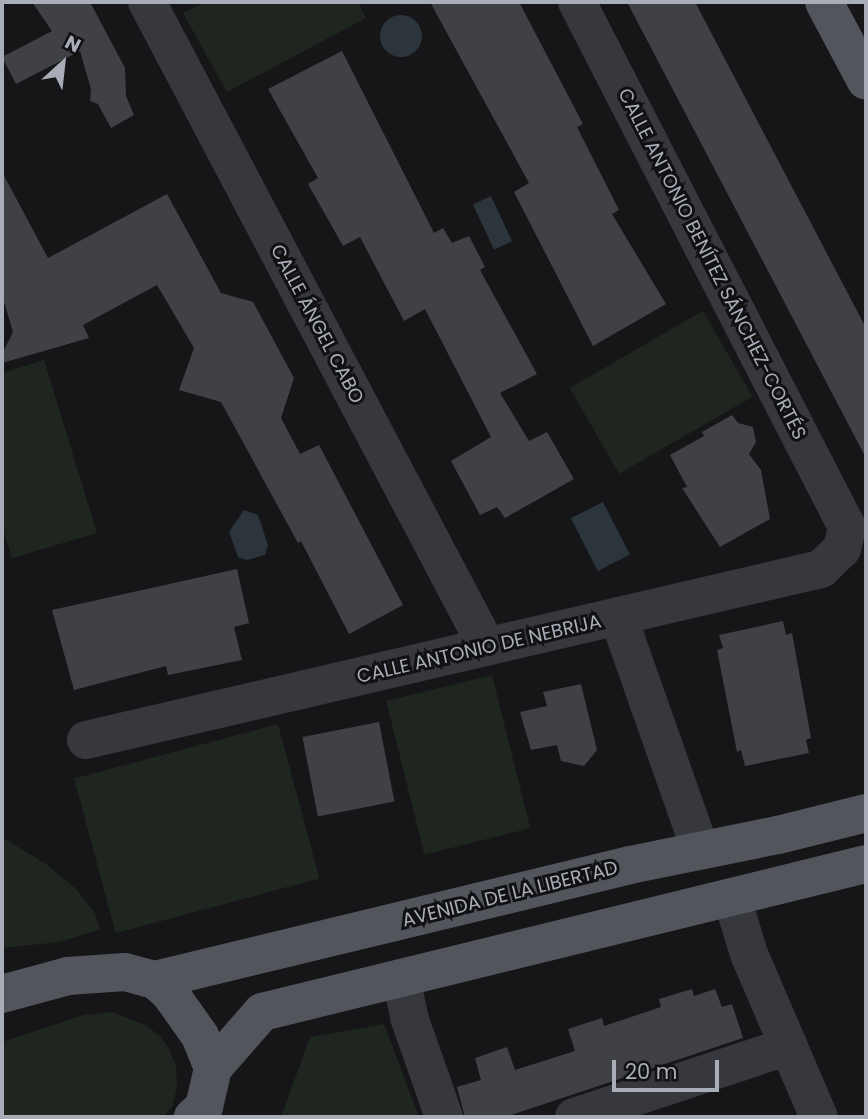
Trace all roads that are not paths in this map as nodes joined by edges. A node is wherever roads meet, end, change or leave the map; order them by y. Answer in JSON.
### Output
{"nodes":[{"id":1,"x":147,"y":2,"type":"edge"},
{"id":2,"x":577,"y":2,"type":"edge"},
{"id":3,"x":824,"y":2,"type":"edge"},
{"id":4,"x":866,"y":81,"type":"edge"},
{"id":5,"x":847,"y":527,"type":"joint"},
{"id":6,"x":618,"y":616,"type":"junction"},
{"id":7,"x":487,"y":647,"type":"junction"},
{"id":8,"x":86,"y":740,"type":"dead end"},
{"id":9,"x":866,"y":813,"type":"edge"},
{"id":10,"x":700,"y":849,"type":"junction"},
{"id":11,"x":866,"y":864,"type":"edge"},
{"id":12,"x":732,"y":898,"type":"junction"},
{"id":13,"x":401,"y":978,"type":"junction"},
{"id":14,"x":155,"y":980,"type":"junction"},
{"id":15,"x":2,"y":994,"type":"edge"},
{"id":16,"x":789,"y":1046,"type":"junction"},
{"id":17,"x":213,"y":1068,"type":"junction"},
{"id":18,"x":205,"y":1114,"type":"edge"},
{"id":19,"x":444,"y":1117,"type":"edge"},
{"id":20,"x":574,"y":1117,"type":"edge"},
{"id":21,"x":819,"y":1117,"type":"edge"}],
"edges":[{"from":1,"to":7,"type":"street","name":"CALLE ÁNGEL CABO"},
{"from":2,"to":5,"type":"street","name":"CALLE ANTONIO BENÍTEZ SÁNCHEZ-CORTÉS"},
{"from":3,"to":4,"type":"main road"},
{"from":5,"to":6,"type":"street","name":"CALLE ANTONIO DE NEBRIJA"},
{"from":6,"to":7,"type":"street","name":"CALLE ANTONIO DE NEBRIJA"},
{"from":6,"to":10,"type":"street"},
{"from":7,"to":8,"type":"street","name":"CALLE ANTONIO DE NEBRIJA"},
{"from":9,"to":10,"type":"main road","name":"AVENIDA DE LA LIBERTAD"},
{"from":10,"to":14,"type":"main road","name":"AVENIDA DE LA LIBERTAD"},
{"from":11,"to":12,"type":"main road"},
{"from":12,"to":13,"type":"main road"},
{"from":12,"to":16,"type":"street"},
{"from":13,"to":17,"type":"main road"},
{"from":13,"to":19,"type":"street"},
{"from":14,"to":15,"type":"main road"},
{"from":14,"to":17,"type":"main road"},
{"from":16,"to":20,"type":"street"},
{"from":16,"to":21,"type":"street"},
{"from":17,"to":18,"type":"main road"}]}
